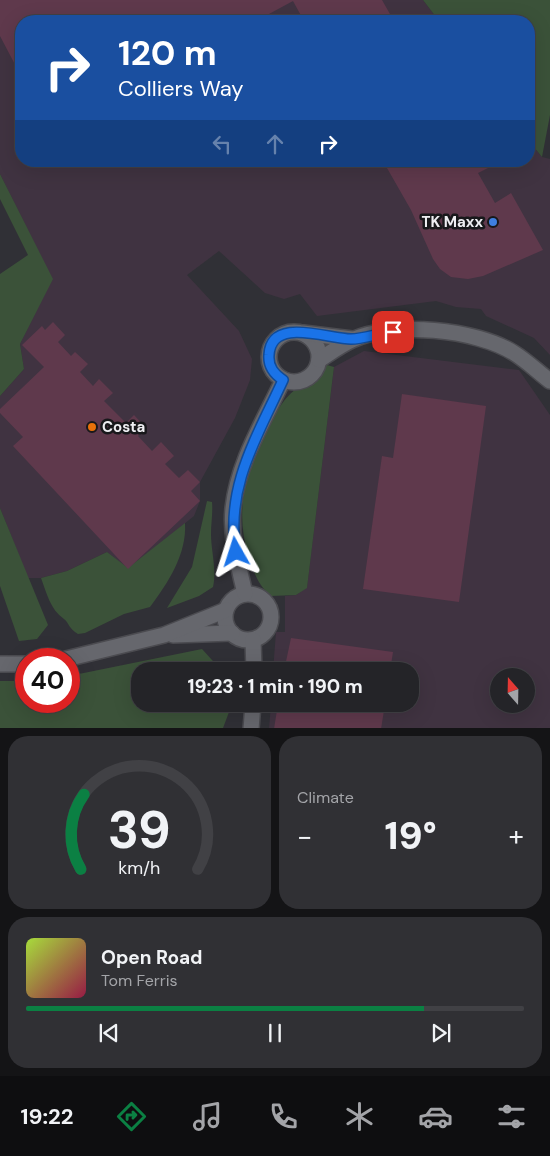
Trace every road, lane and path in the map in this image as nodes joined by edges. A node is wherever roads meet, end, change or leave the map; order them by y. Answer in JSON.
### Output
{"nodes":[{"id":1,"x":303,"y":333,"type":"junction"},
{"id":2,"x":352,"y":340,"type":"junction"},
{"id":3,"x":319,"y":360,"type":"junction"},
{"id":4,"x":546,"y":378,"type":"edge"},
{"id":5,"x":283,"y":380,"type":"junction"},
{"id":6,"x":550,"y":390,"type":"edge"},
{"id":7,"x":246,"y":594,"type":"junction"},
{"id":8,"x":226,"y":610,"type":"junction"},
{"id":9,"x":232,"y":634,"type":"junction"},
{"id":10,"x":164,"y":635,"type":"junction"},
{"id":11,"x":253,"y":640,"type":"junction"},
{"id":12,"x":80,"y":656,"type":"edge"},
{"id":13,"x":254,"y":662,"type":"edge"},
{"id":14,"x":0,"y":664,"type":"edge"},
{"id":15,"x":15,"y":664,"type":"edge"},
{"id":16,"x":252,"y":712,"type":"edge"},
{"id":17,"x":251,"y":728,"type":"edge"}],
"edges":[{"from":1,"to":2,"type":"street"},
{"from":1,"to":3,"type":"street"},
{"from":1,"to":5,"type":"street"},
{"from":2,"to":3,"type":"street"},
{"from":2,"to":4,"type":"street"},
{"from":3,"to":5,"type":"street"},
{"from":4,"to":6,"type":"street"},
{"from":5,"to":7,"type":"street"},
{"from":7,"to":8,"type":"street"},
{"from":7,"to":11,"type":"street"},
{"from":8,"to":9,"type":"street"},
{"from":8,"to":10,"type":"street"},
{"from":9,"to":10,"type":"street"},
{"from":9,"to":11,"type":"street"},
{"from":10,"to":12,"type":"street"},
{"from":11,"to":13,"type":"street"},
{"from":14,"to":15,"type":"street"},
{"from":16,"to":17,"type":"street"}]}
